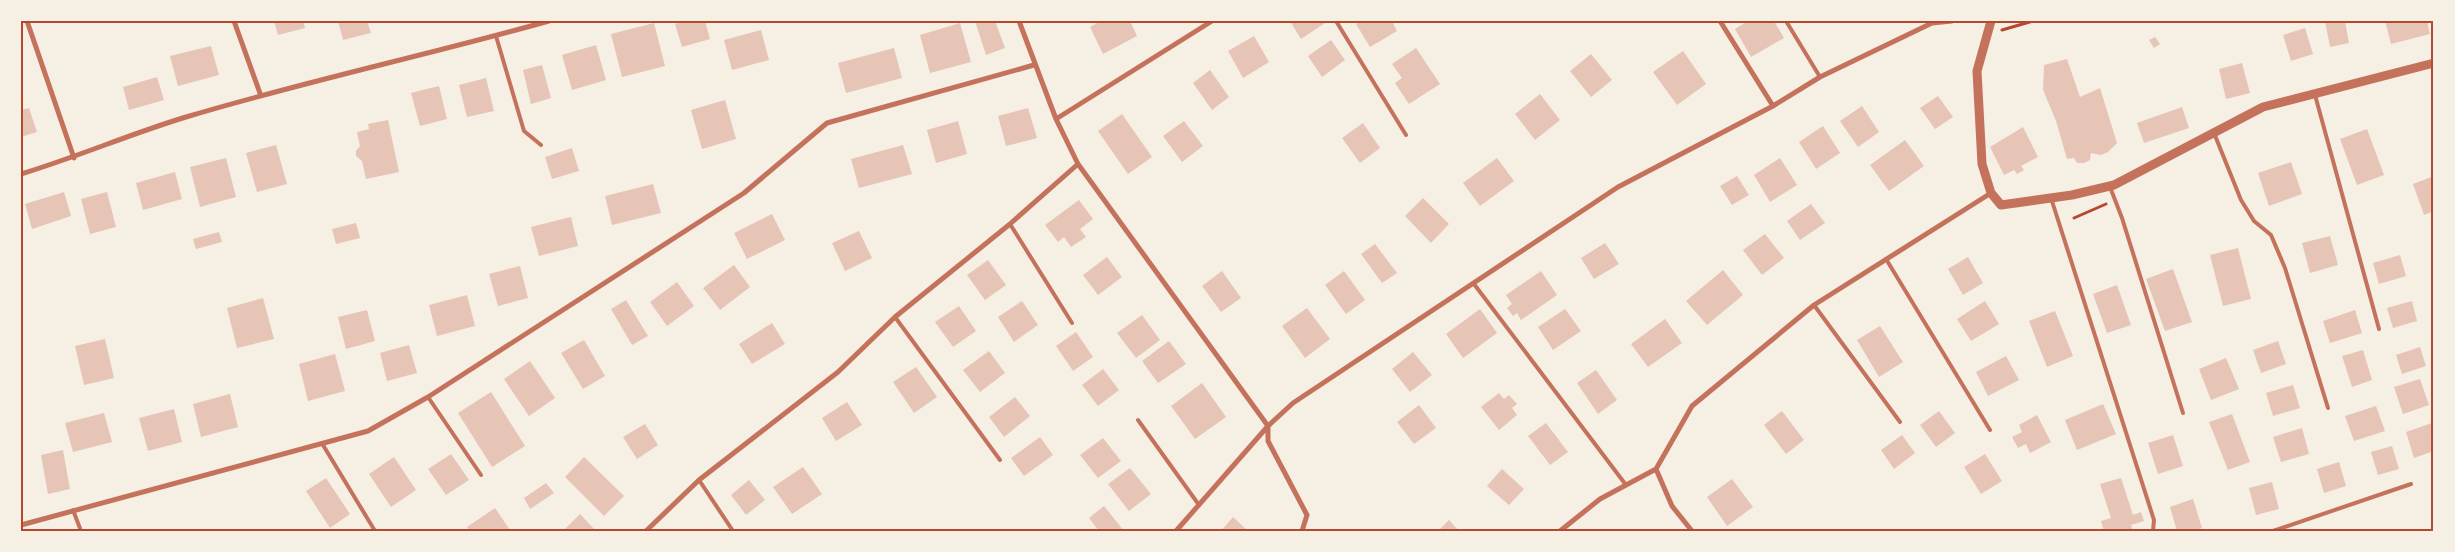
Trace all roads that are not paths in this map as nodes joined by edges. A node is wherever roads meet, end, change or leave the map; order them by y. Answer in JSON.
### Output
{"nodes":[{"id":1,"x":27,"y":21,"type":"edge"},
{"id":2,"x":234,"y":21,"type":"edge"},
{"id":3,"x":549,"y":21,"type":"edge"},
{"id":4,"x":1212,"y":21,"type":"edge"},
{"id":5,"x":1336,"y":21,"type":"edge"},
{"id":6,"x":1720,"y":21,"type":"edge"},
{"id":7,"x":1786,"y":21,"type":"edge"},
{"id":8,"x":1952,"y":21,"type":"edge"},
{"id":9,"x":1991,"y":21,"type":"edge"},
{"id":10,"x":1020,"y":22,"type":"edge"},
{"id":11,"x":496,"y":36,"type":"junction"},
{"id":12,"x":2434,"y":63,"type":"edge"},
{"id":13,"x":1034,"y":65,"type":"junction"},
{"id":14,"x":1820,"y":77,"type":"junction"},
{"id":15,"x":2315,"y":94,"type":"junction"},
{"id":16,"x":261,"y":96,"type":"junction"},
{"id":17,"x":1773,"y":106,"type":"junction"},
{"id":18,"x":1056,"y":119,"type":"junction"},
{"id":19,"x":2214,"y":133,"type":"junction"},
{"id":20,"x":1406,"y":134,"type":"dead end"},
{"id":21,"x":541,"y":145,"type":"dead end"},
{"id":22,"x":74,"y":158,"type":"junction"},
{"id":23,"x":1078,"y":164,"type":"junction"},
{"id":24,"x":21,"y":174,"type":"edge"},
{"id":25,"x":2110,"y":186,"type":"junction"},
{"id":26,"x":1991,"y":193,"type":"junction"},
{"id":27,"x":2051,"y":198,"type":"junction"},
{"id":28,"x":1010,"y":224,"type":"junction"},
{"id":29,"x":1885,"y":258,"type":"junction"},
{"id":30,"x":1474,"y":284,"type":"junction"},
{"id":31,"x":1814,"y":305,"type":"junction"},
{"id":32,"x":895,"y":317,"type":"junction"},
{"id":33,"x":1072,"y":323,"type":"dead end"},
{"id":34,"x":2379,"y":329,"type":"dead end"},
{"id":35,"x":428,"y":397,"type":"junction"},
{"id":36,"x":2328,"y":408,"type":"dead end"},
{"id":37,"x":2183,"y":413,"type":"dead end"},
{"id":38,"x":1138,"y":420,"type":"dead end"},
{"id":39,"x":1900,"y":422,"type":"dead end"},
{"id":40,"x":1268,"y":426,"type":"junction"},
{"id":41,"x":1990,"y":430,"type":"dead end"},
{"id":42,"x":323,"y":445,"type":"junction"},
{"id":43,"x":1000,"y":460,"type":"dead end"},
{"id":44,"x":1656,"y":469,"type":"junction"},
{"id":45,"x":481,"y":476,"type":"dead end"},
{"id":46,"x":699,"y":480,"type":"junction"},
{"id":47,"x":2412,"y":484,"type":"dead end"},
{"id":48,"x":1626,"y":485,"type":"junction"},
{"id":49,"x":1199,"y":505,"type":"junction"},
{"id":50,"x":73,"y":510,"type":"junction"},
{"id":51,"x":21,"y":525,"type":"edge"},
{"id":52,"x":80,"y":531,"type":"edge"},
{"id":53,"x":375,"y":531,"type":"edge"},
{"id":54,"x":646,"y":531,"type":"edge"},
{"id":55,"x":733,"y":531,"type":"edge"},
{"id":56,"x":1176,"y":531,"type":"edge"},
{"id":57,"x":1302,"y":531,"type":"edge"},
{"id":58,"x":1560,"y":531,"type":"edge"},
{"id":59,"x":1692,"y":531,"type":"edge"},
{"id":60,"x":2154,"y":531,"type":"edge"},
{"id":61,"x":2272,"y":531,"type":"edge"}],
"edges":[{"from":1,"to":22,"type":"street"},
{"from":2,"to":16,"type":"street"},
{"from":3,"to":11,"type":"street"},
{"from":4,"to":18,"type":"street"},
{"from":5,"to":20,"type":"lane"},
{"from":6,"to":17,"type":"street"},
{"from":7,"to":14,"type":"lane"},
{"from":8,"to":14,"type":"street"},
{"from":9,"to":26,"type":"street"},
{"from":10,"to":13,"type":"street"},
{"from":11,"to":16,"type":"street"},
{"from":11,"to":21,"type":"lane"},
{"from":12,"to":15,"type":"street"},
{"from":13,"to":18,"type":"street"},
{"from":13,"to":35,"type":"street"},
{"from":14,"to":17,"type":"street"},
{"from":15,"to":19,"type":"street"},
{"from":15,"to":34,"type":"lane"},
{"from":16,"to":22,"type":"street"},
{"from":17,"to":30,"type":"street"},
{"from":18,"to":23,"type":"street"},
{"from":19,"to":25,"type":"street"},
{"from":19,"to":36,"type":"lane"},
{"from":22,"to":24,"type":"street"},
{"from":23,"to":28,"type":"street"},
{"from":23,"to":40,"type":"street"},
{"from":25,"to":27,"type":"street"},
{"from":25,"to":37,"type":"lane"},
{"from":26,"to":27,"type":"street"},
{"from":26,"to":29,"type":"street"},
{"from":27,"to":60,"type":"lane"},
{"from":28,"to":32,"type":"street"},
{"from":28,"to":33,"type":"lane"},
{"from":29,"to":31,"type":"street"},
{"from":29,"to":41,"type":"lane"},
{"from":30,"to":40,"type":"street"},
{"from":30,"to":48,"type":"lane"},
{"from":31,"to":39,"type":"lane"},
{"from":31,"to":44,"type":"street"},
{"from":32,"to":43,"type":"lane"},
{"from":32,"to":46,"type":"street"},
{"from":35,"to":42,"type":"street"},
{"from":35,"to":45,"type":"lane"},
{"from":38,"to":49,"type":"lane"},
{"from":40,"to":49,"type":"street"},
{"from":40,"to":57,"type":"street"},
{"from":42,"to":50,"type":"street"},
{"from":42,"to":53,"type":"lane"},
{"from":44,"to":48,"type":"street"},
{"from":44,"to":59,"type":"street"},
{"from":46,"to":54,"type":"street"},
{"from":46,"to":55,"type":"lane"},
{"from":47,"to":61,"type":"lane"},
{"from":48,"to":58,"type":"street"},
{"from":49,"to":56,"type":"street"},
{"from":50,"to":51,"type":"street"},
{"from":50,"to":52,"type":"lane"}]}
